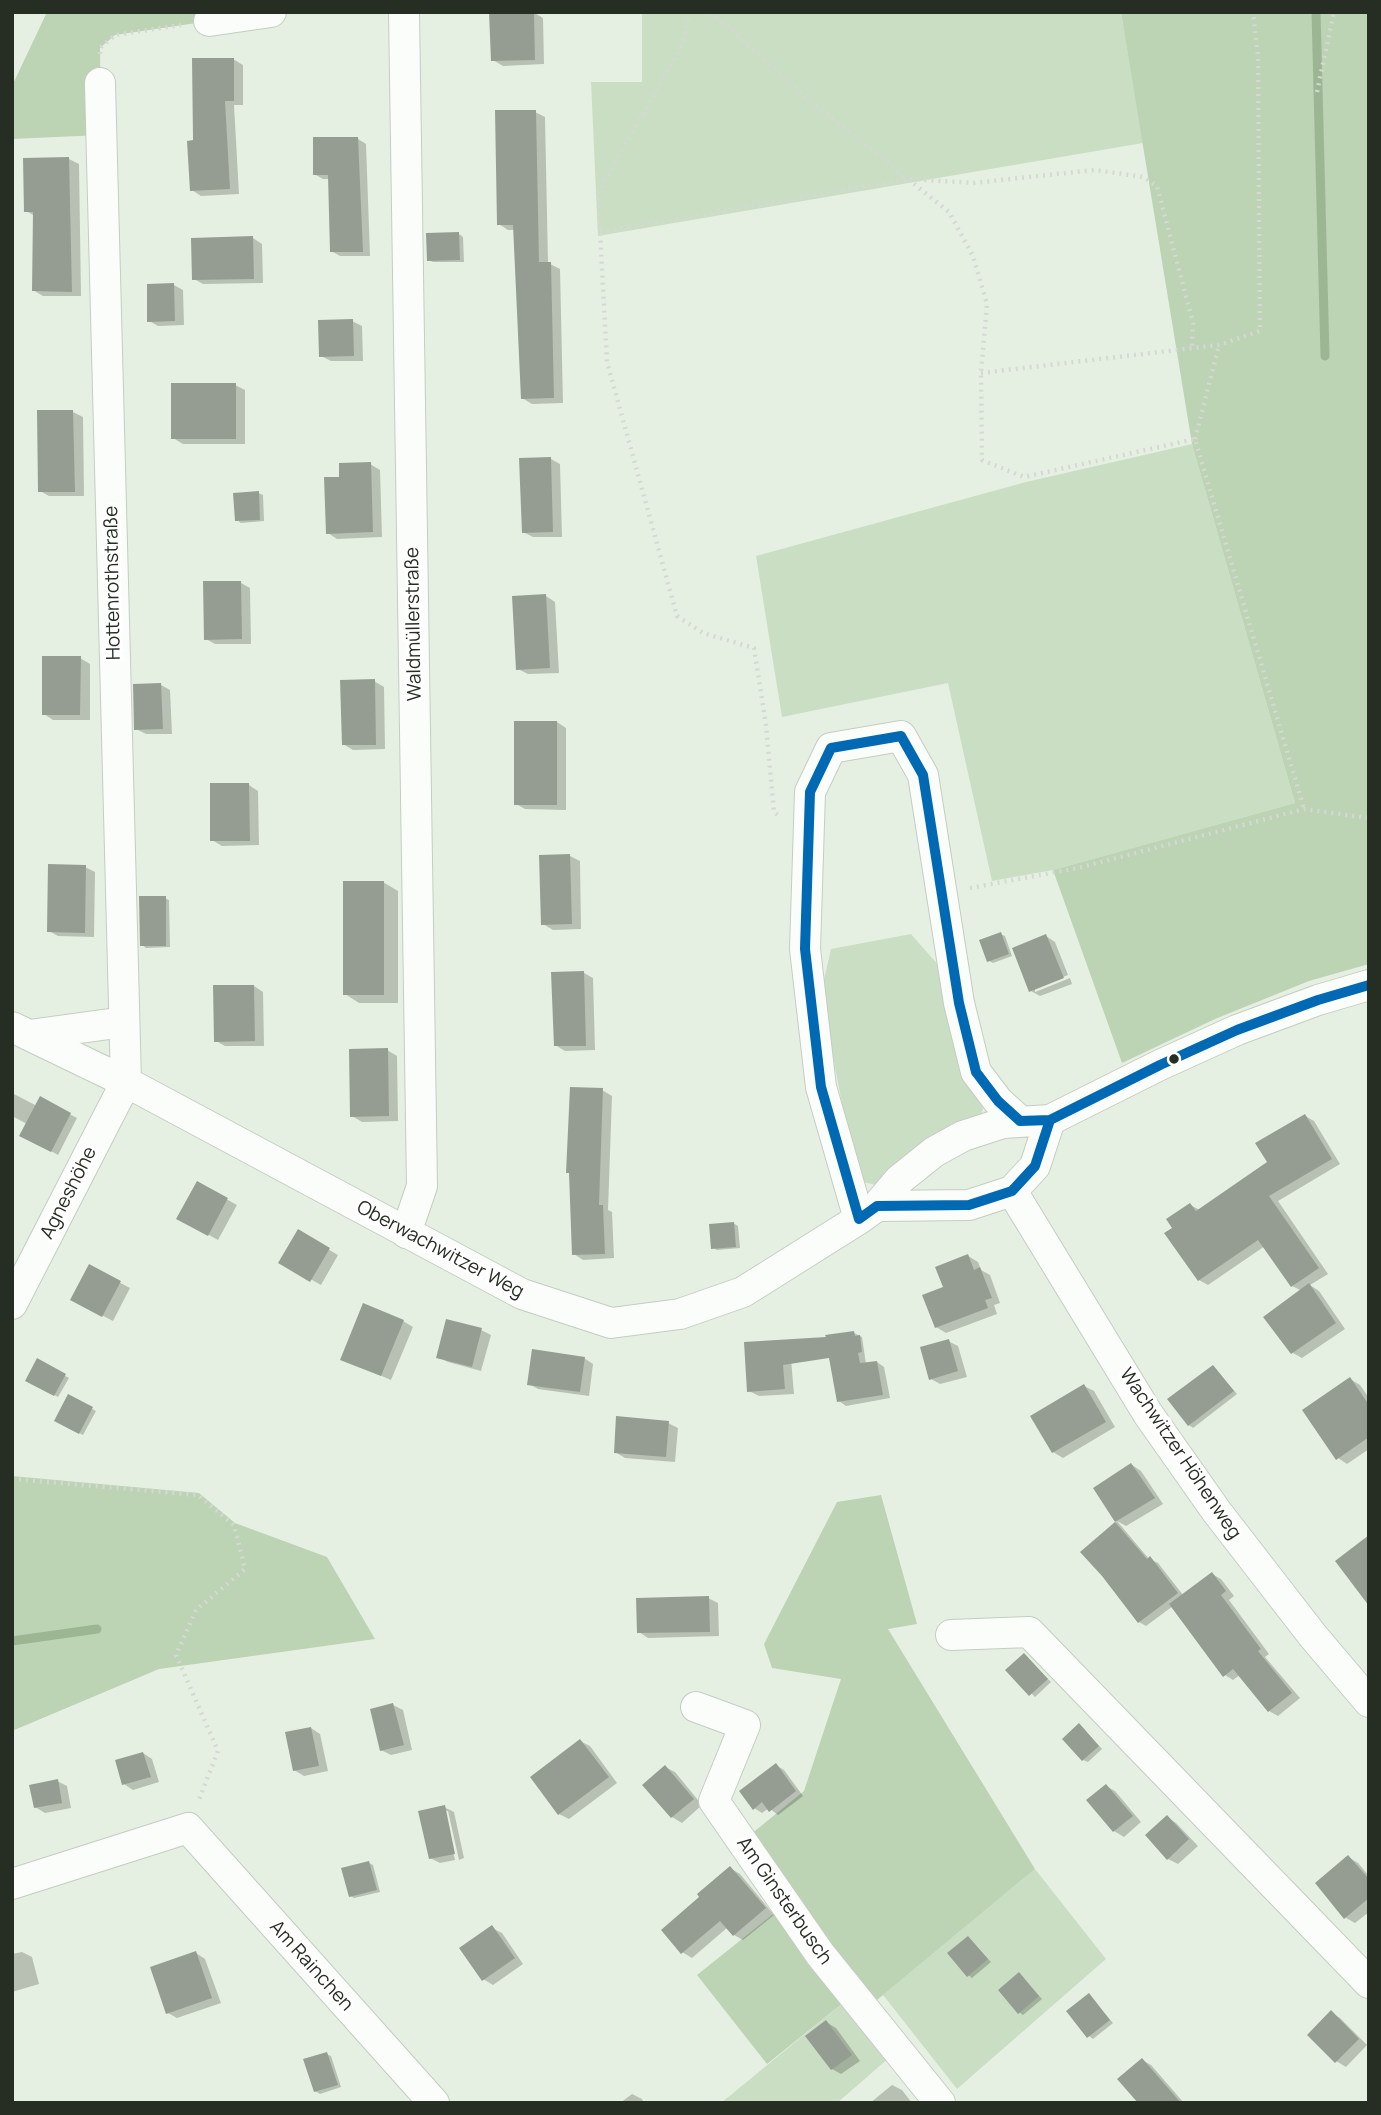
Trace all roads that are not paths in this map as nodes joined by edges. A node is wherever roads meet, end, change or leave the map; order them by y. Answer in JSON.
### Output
{"nodes":[{"id":1,"x":271,"y":12,"type":"edge"},
{"id":2,"x":404,"y":12,"type":"edge"},
{"id":3,"x":209,"y":21,"type":"road end"},
{"id":4,"x":100,"y":83,"type":"dead end"},
{"id":5,"x":1369,"y":985,"type":"edge"},
{"id":6,"x":124,"y":1021,"type":"junction"},
{"id":7,"x":21,"y":1031,"type":"edge"},
{"id":8,"x":126,"y":1082,"type":"junction"},
{"id":9,"x":1020,"y":1121,"type":"junction"},
{"id":10,"x":1051,"y":1121,"type":"junction"},
{"id":11,"x":1012,"y":1191,"type":"junction"},
{"id":12,"x":868,"y":1213,"type":"junction"},
{"id":13,"x":406,"y":1233,"type":"junction"},
{"id":14,"x":12,"y":1304,"type":"edge"},
{"id":15,"x":951,"y":1635,"type":"dead end"},
{"id":16,"x":1369,"y":1703,"type":"edge"},
{"id":17,"x":696,"y":1707,"type":"dead end"},
{"id":18,"x":12,"y":1884,"type":"edge"},
{"id":19,"x":1369,"y":1983,"type":"edge"},
{"id":20,"x":433,"y":2103,"type":"edge"},
{"id":21,"x":940,"y":2103,"type":"edge"}],
"edges":[{"from":1,"to":3,"type":"street"},
{"from":2,"to":13,"type":"street","name":"Waldmüllerstraße"},
{"from":4,"to":6,"type":"street","name":"Hottenrothstraße"},
{"from":5,"to":10,"type":"street"},
{"from":6,"to":7,"type":"street"},
{"from":6,"to":8,"type":"street","name":"Hottenrothstraße"},
{"from":7,"to":8,"type":"street","name":"Oberwachwitzer Weg"},
{"from":8,"to":13,"type":"street","name":"Oberwachwitzer Weg"},
{"from":8,"to":14,"type":"street","name":"Agneshöhe"},
{"from":9,"to":10,"type":"street","name":"Oberwachwitzer Weg"},
{"from":9,"to":12,"type":"street","name":"Oberwachwitzer Weg"},
{"from":9,"to":12,"type":"street"},
{"from":10,"to":11,"type":"street"},
{"from":11,"to":12,"type":"street"},
{"from":11,"to":16,"type":"street","name":"Wachwitzer Höhenweg"},
{"from":12,"to":13,"type":"street","name":"Oberwachwitzer Weg"},
{"from":15,"to":19,"type":"street"},
{"from":17,"to":21,"type":"street","name":"Am Ginsterbusch"},
{"from":18,"to":20,"type":"street","name":"Am Rainchen"}]}
